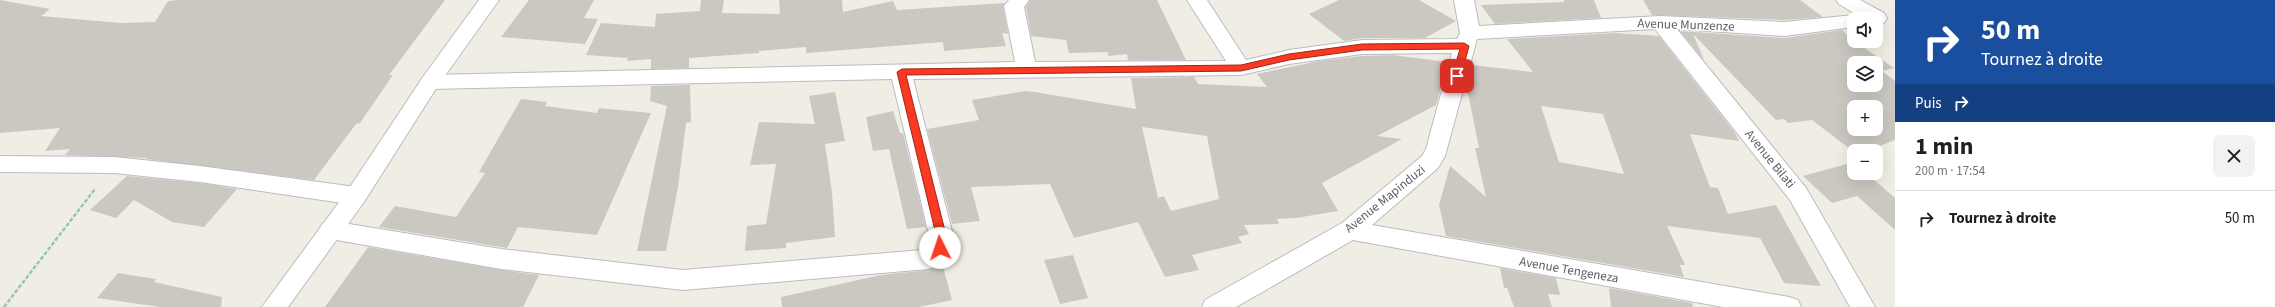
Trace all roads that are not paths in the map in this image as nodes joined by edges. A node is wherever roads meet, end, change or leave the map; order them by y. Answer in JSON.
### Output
{"nodes":[{"id":1,"x":489,"y":0,"type":"edge"},
{"id":2,"x":1019,"y":0,"type":"edge"},
{"id":3,"x":1197,"y":0,"type":"edge"},
{"id":4,"x":1464,"y":0,"type":"edge"},
{"id":5,"x":1846,"y":0,"type":"edge"},
{"id":6,"x":1870,"y":12,"type":"edge"},
{"id":7,"x":1660,"y":22,"type":"junction"},
{"id":8,"x":1847,"y":22,"type":"edge"},
{"id":9,"x":1467,"y":39,"type":"junction"},
{"id":10,"x":1241,"y":68,"type":"junction"},
{"id":11,"x":1026,"y":69,"type":"junction"},
{"id":12,"x":902,"y":72,"type":"junction"},
{"id":13,"x":430,"y":82,"type":"junction"},
{"id":14,"x":0,"y":164,"type":"edge"},
{"id":15,"x":356,"y":196,"type":"junction"},
{"id":16,"x":332,"y":230,"type":"junction"},
{"id":17,"x":1350,"y":230,"type":"junction"},
{"id":18,"x":274,"y":307,"type":"edge"},
{"id":19,"x":1214,"y":307,"type":"edge"},
{"id":20,"x":1789,"y":307,"type":"edge"},
{"id":21,"x":1863,"y":307,"type":"edge"}],
"edges":[{"from":1,"to":13,"type":"street"},
{"from":2,"to":11,"type":"street"},
{"from":3,"to":10,"type":"street"},
{"from":4,"to":9,"type":"street","name":"Avenue Mapinduzi"},
{"from":5,"to":6,"type":"street"},
{"from":7,"to":8,"type":"street","name":"Avenue Munzenze"},
{"from":7,"to":9,"type":"street","name":"Avenue Munzenze"},
{"from":7,"to":21,"type":"street","name":"Avenue Bilati"},
{"from":9,"to":10,"type":"street","name":"Avenue Munzenze"},
{"from":9,"to":17,"type":"street","name":"Avenue Mapinduzi"},
{"from":10,"to":11,"type":"street","name":"Avenue Munzenze"},
{"from":11,"to":12,"type":"street","name":"Avenue Munzenze"},
{"from":12,"to":13,"type":"street","name":"Avenue Munzenze"},
{"from":12,"to":16,"type":"street"},
{"from":13,"to":15,"type":"street"},
{"from":14,"to":15,"type":"street"},
{"from":15,"to":16,"type":"street"},
{"from":16,"to":18,"type":"street"},
{"from":17,"to":19,"type":"street","name":"Avenue Mapinduzi"},
{"from":17,"to":20,"type":"street","name":"Avenue Tengeneza"}]}
